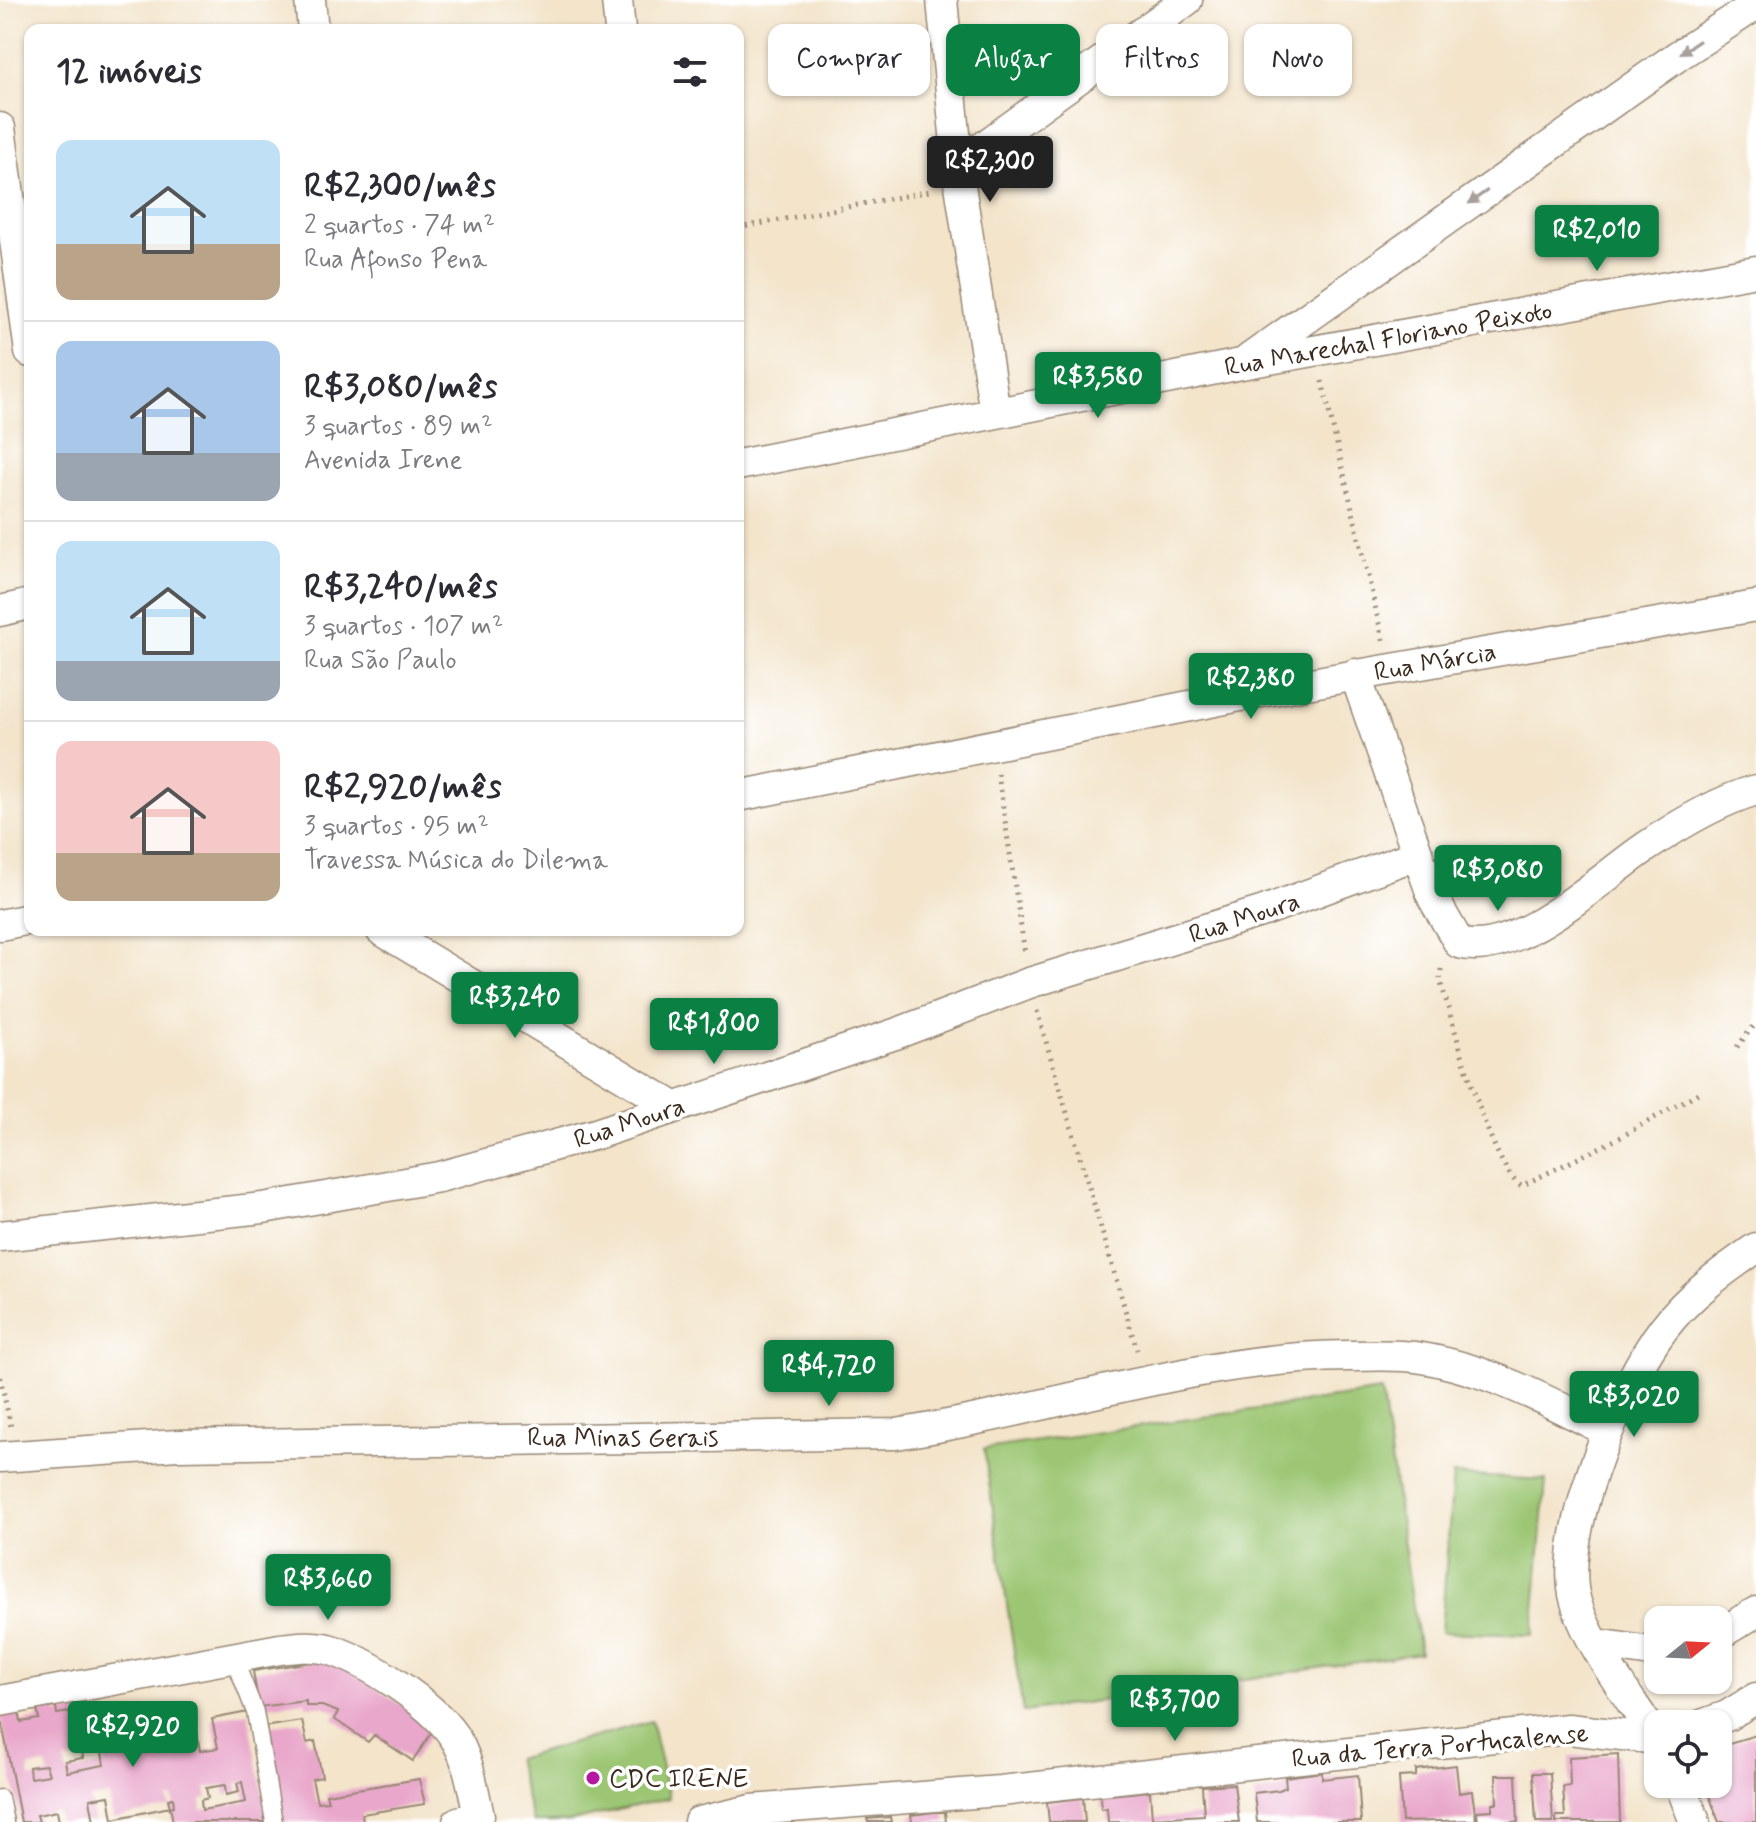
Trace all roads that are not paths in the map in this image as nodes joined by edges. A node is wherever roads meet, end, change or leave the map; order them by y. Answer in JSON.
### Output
{"nodes":[{"id":1,"x":310,"y":0,"type":"edge"},
{"id":2,"x":617,"y":0,"type":"edge"},
{"id":3,"x":942,"y":0,"type":"edge"},
{"id":4,"x":1187,"y":0,"type":"edge"},
{"id":5,"x":1756,"y":5,"type":"edge"},
{"id":6,"x":312,"y":24,"type":"edge"},
{"id":7,"x":619,"y":24,"type":"edge"},
{"id":8,"x":0,"y":128,"type":"edge"},
{"id":9,"x":959,"y":175,"type":"junction"},
{"id":10,"x":1756,"y":271,"type":"edge"},
{"id":11,"x":24,"y":307,"type":"edge"},
{"id":12,"x":1241,"y":364,"type":"junction"},
{"id":13,"x":995,"y":413,"type":"junction"},
{"id":14,"x":744,"y":464,"type":"edge"},
{"id":15,"x":24,"y":605,"type":"edge"},
{"id":16,"x":1756,"y":606,"type":"edge"},
{"id":17,"x":0,"y":611,"type":"edge"},
{"id":18,"x":1355,"y":674,"type":"junction"},
{"id":19,"x":1756,"y":790,"type":"edge"},
{"id":20,"x":744,"y":795,"type":"edge"},
{"id":21,"x":1418,"y":854,"type":"junction"},
{"id":22,"x":24,"y":920,"type":"edge"},
{"id":23,"x":0,"y":925,"type":"edge"},
{"id":24,"x":391,"y":936,"type":"edge"},
{"id":25,"x":674,"y":1107,"type":"junction"},
{"id":26,"x":0,"y":1236,"type":"edge"},
{"id":27,"x":1756,"y":1248,"type":"edge"},
{"id":28,"x":1607,"y":1431,"type":"junction"},
{"id":29,"x":9,"y":1456,"type":"edge"},
{"id":30,"x":1756,"y":1612,"type":"edge"},
{"id":31,"x":1732,"y":1627,"type":"edge"},
{"id":32,"x":1602,"y":1653,"type":"junction"},
{"id":33,"x":1644,"y":1653,"type":"edge"},
{"id":34,"x":234,"y":1658,"type":"junction"},
{"id":35,"x":1756,"y":1698,"type":"edge"},
{"id":36,"x":0,"y":1701,"type":"edge"},
{"id":37,"x":1732,"y":1713,"type":"edge"},
{"id":38,"x":1644,"y":1720,"type":"edge"},
{"id":39,"x":1644,"y":1738,"type":"edge"},
{"id":40,"x":0,"y":1798,"type":"edge"},
{"id":41,"x":1686,"y":1798,"type":"edge"},
{"id":42,"x":473,"y":1820,"type":"edge"},
{"id":43,"x":5,"y":1822,"type":"edge"},
{"id":44,"x":274,"y":1822,"type":"edge"},
{"id":45,"x":699,"y":1822,"type":"edge"},
{"id":46,"x":1695,"y":1822,"type":"edge"}],
"edges":[{"from":1,"to":6,"type":"street"},
{"from":2,"to":7,"type":"street"},
{"from":3,"to":9,"type":"street"},
{"from":4,"to":9,"type":"street"},
{"from":5,"to":12,"type":"street","one_way":true},
{"from":8,"to":11,"type":"street"},
{"from":9,"to":13,"type":"street"},
{"from":10,"to":12,"type":"street","name":"Rua Marechal Floriano Peixoto"},
{"from":12,"to":13,"type":"street","name":"Rua Marechal Floriano Peixoto"},
{"from":13,"to":14,"type":"street","name":"Rua Marechal Floriano Peixoto"},
{"from":15,"to":17,"type":"street"},
{"from":16,"to":18,"type":"street","name":"Rua Márcia"},
{"from":18,"to":20,"type":"street","name":"Rua Márcia"},
{"from":18,"to":21,"type":"street"},
{"from":19,"to":21,"type":"street"},
{"from":21,"to":25,"type":"street","name":"Rua Moura"},
{"from":22,"to":23,"type":"street"},
{"from":24,"to":25,"type":"street"},
{"from":25,"to":26,"type":"street","name":"Rua Moura"},
{"from":27,"to":28,"type":"street"},
{"from":28,"to":29,"type":"street","name":"Rua Minas Gerais"},
{"from":28,"to":32,"type":"street"},
{"from":30,"to":31,"type":"street"},
{"from":32,"to":33,"type":"street"},
{"from":32,"to":38,"type":"street"},
{"from":34,"to":36,"type":"street"},
{"from":34,"to":42,"type":"street"},
{"from":34,"to":44,"type":"lane"},
{"from":35,"to":37,"type":"street"},
{"from":39,"to":45,"type":"street","name":"Rua da Terra Portucalense"},
{"from":40,"to":43,"type":"lane"},
{"from":41,"to":46,"type":"street"}]}
